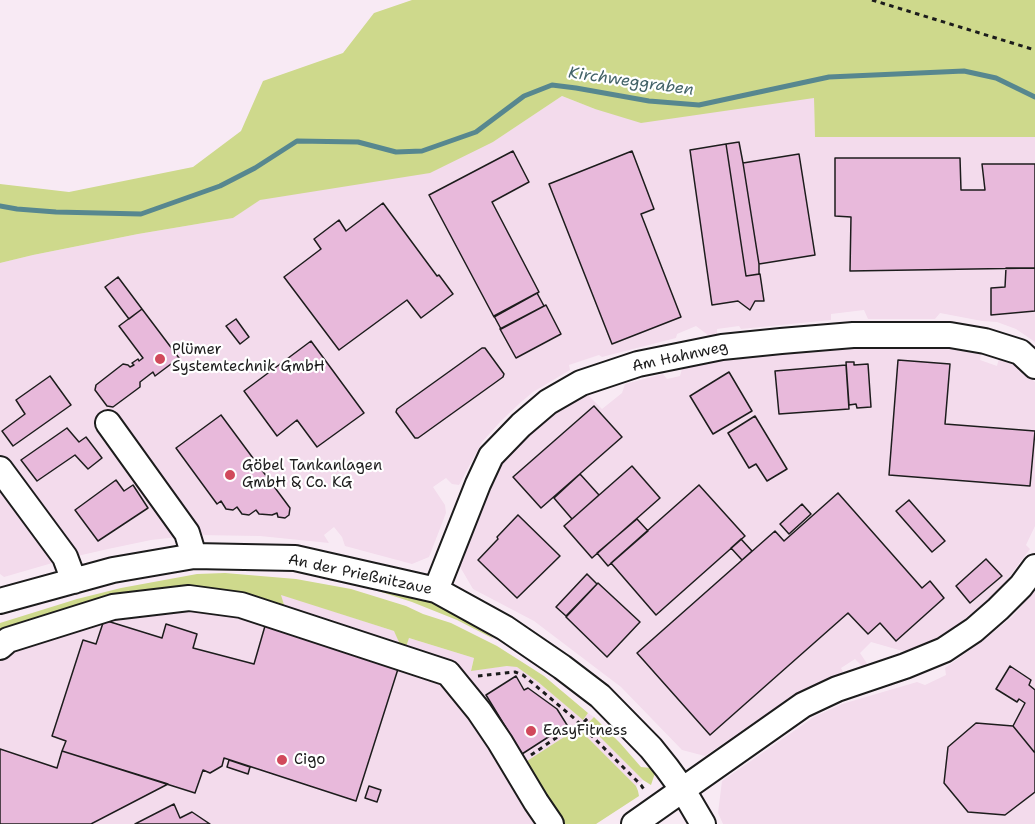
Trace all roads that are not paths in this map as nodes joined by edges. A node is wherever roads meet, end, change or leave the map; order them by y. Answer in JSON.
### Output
{"nodes":[{"id":1,"x":1035,"y":366,"type":"edge"},
{"id":2,"x":108,"y":423,"type":"dead end"},
{"id":3,"x":0,"y":469,"type":"edge"},
{"id":4,"x":194,"y":556,"type":"junction"},
{"id":5,"x":1035,"y":567,"type":"edge"},
{"id":6,"x":74,"y":581,"type":"junction"},
{"id":7,"x":436,"y":590,"type":"junction"},
{"id":8,"x":0,"y":601,"type":"edge"},
{"id":9,"x":0,"y":647,"type":"edge"},
{"id":10,"x":683,"y":790,"type":"junction"},
{"id":11,"x":551,"y":824,"type":"edge"},
{"id":12,"x":634,"y":824,"type":"edge"},
{"id":13,"x":703,"y":824,"type":"edge"}],
"edges":[{"from":1,"to":7,"type":"street","name":"Am Hahnweg"},
{"from":2,"to":4,"type":"street"},
{"from":3,"to":6,"type":"street"},
{"from":4,"to":6,"type":"street","name":"An der Prießnitzaue"},
{"from":4,"to":7,"type":"street","name":"An der Prießnitzaue"},
{"from":5,"to":10,"type":"street"},
{"from":6,"to":8,"type":"street","name":"An der Prießnitzaue"},
{"from":7,"to":10,"type":"street","name":"An der Prießnitzaue"},
{"from":9,"to":11,"type":"street"},
{"from":10,"to":12,"type":"street"},
{"from":10,"to":13,"type":"street","name":"An der Prießnitzaue"}]}
